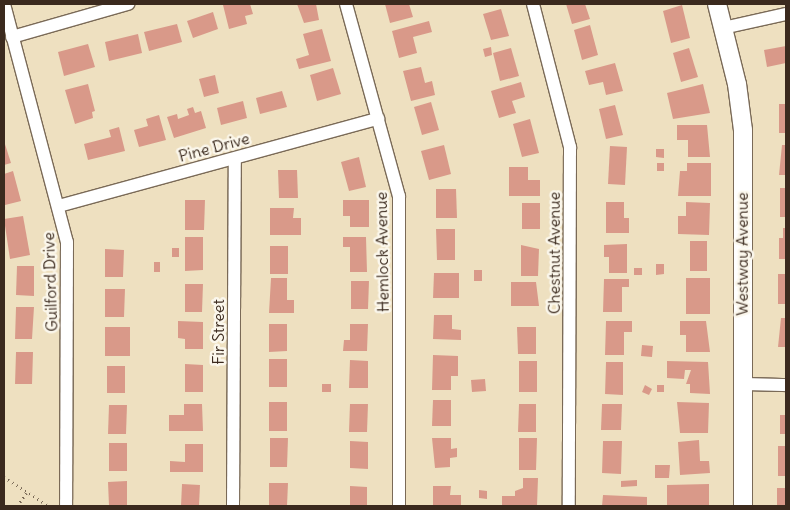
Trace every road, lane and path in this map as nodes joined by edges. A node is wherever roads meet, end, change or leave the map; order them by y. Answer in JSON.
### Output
{"nodes":[{"id":1,"x":4,"y":4,"type":"edge"},
{"id":2,"x":128,"y":4,"type":"edge"},
{"id":3,"x":346,"y":4,"type":"edge"},
{"id":4,"x":532,"y":4,"type":"edge"},
{"id":5,"x":717,"y":4,"type":"edge"},
{"id":6,"x":786,"y":14,"type":"edge"},
{"id":7,"x":723,"y":28,"type":"junction"},
{"id":8,"x":12,"y":36,"type":"junction"},
{"id":9,"x":378,"y":119,"type":"junction"},
{"id":10,"x":235,"y":159,"type":"junction"},
{"id":11,"x":59,"y":206,"type":"junction"},
{"id":12,"x":741,"y":384,"type":"junction"},
{"id":13,"x":786,"y":385,"type":"edge"},
{"id":14,"x":4,"y":477,"type":"edge"},
{"id":15,"x":26,"y":493,"type":"junction"},
{"id":16,"x":17,"y":506,"type":"edge"},
{"id":17,"x":49,"y":506,"type":"edge"},
{"id":18,"x":66,"y":506,"type":"edge"},
{"id":19,"x":233,"y":506,"type":"edge"},
{"id":20,"x":398,"y":506,"type":"edge"},
{"id":21,"x":569,"y":506,"type":"edge"},
{"id":22,"x":743,"y":506,"type":"edge"}],
"edges":[{"from":1,"to":8,"type":"street","name":"Guilford Drive"},
{"from":2,"to":8,"type":"street"},
{"from":3,"to":9,"type":"street","name":"Hemlock Avenue"},
{"from":4,"to":21,"type":"street","name":"Chestnut Avenue"},
{"from":5,"to":7,"type":"street","name":"Westway Avenue"},
{"from":6,"to":7,"type":"street"},
{"from":7,"to":12,"type":"street","name":"Westway Avenue"},
{"from":8,"to":11,"type":"street","name":"Guilford Drive"},
{"from":9,"to":10,"type":"street","name":"Pine Drive"},
{"from":9,"to":20,"type":"street","name":"Hemlock Avenue"},
{"from":10,"to":11,"type":"street","name":"Pine Drive"},
{"from":10,"to":19,"type":"street","name":"Fir Street"},
{"from":11,"to":18,"type":"street","name":"Guilford Drive"},
{"from":12,"to":13,"type":"street"},
{"from":12,"to":22,"type":"street","name":"Westway Avenue"},
{"from":14,"to":15,"type":"path"},
{"from":15,"to":16,"type":"path"},
{"from":15,"to":17,"type":"path"}]}
